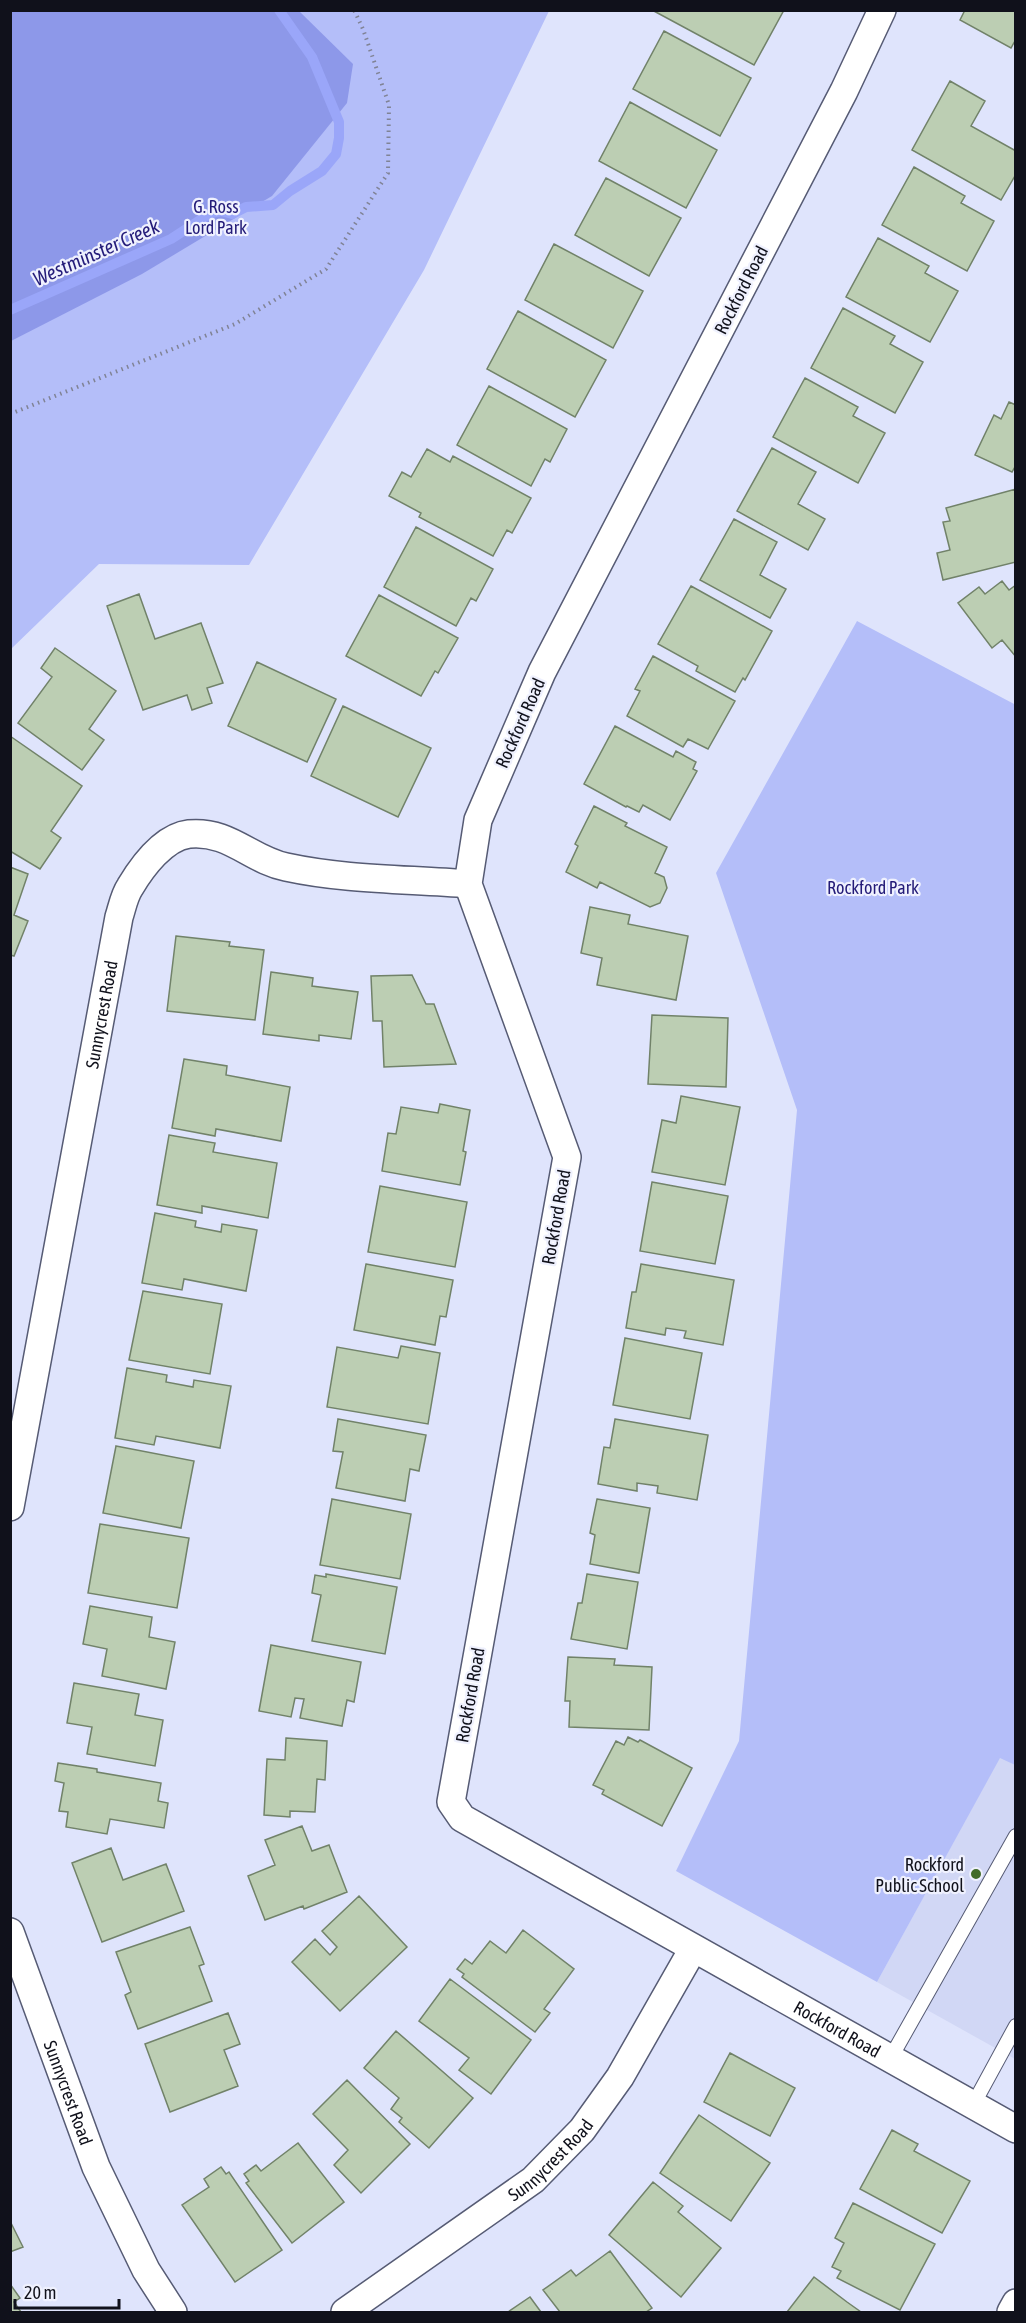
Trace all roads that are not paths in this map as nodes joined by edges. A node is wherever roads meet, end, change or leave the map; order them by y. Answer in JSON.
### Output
{"nodes":[{"id":1,"x":882,"y":10,"type":"edge"},
{"id":2,"x":468,"y":884,"type":"junction"},
{"id":3,"x":10,"y":1507,"type":"edge"},
{"id":4,"x":1016,"y":1836,"type":"edge"},
{"id":5,"x":10,"y":1932,"type":"edge"},
{"id":6,"x":693,"y":1949,"type":"junction"},
{"id":7,"x":1016,"y":2026,"type":"edge"},
{"id":8,"x":890,"y":2059,"type":"junction"},
{"id":9,"x":973,"y":2105,"type":"junction"},
{"id":10,"x":1016,"y":2129,"type":"edge"},
{"id":11,"x":1016,"y":2303,"type":"edge"},
{"id":12,"x":173,"y":2313,"type":"edge"},
{"id":13,"x":345,"y":2313,"type":"edge"},
{"id":14,"x":1011,"y":2313,"type":"edge"}],
"edges":[{"from":1,"to":2,"type":"street","name":"Rockford Road"},
{"from":2,"to":3,"type":"street","name":"Sunnycrest Road"},
{"from":2,"to":6,"type":"street","name":"Rockford Road"},
{"from":4,"to":8,"type":"lane"},
{"from":5,"to":12,"type":"street","name":"Sunnycrest Road"},
{"from":6,"to":8,"type":"street","name":"Rockford Road"},
{"from":6,"to":13,"type":"street","name":"Sunnycrest Road"},
{"from":7,"to":9,"type":"lane"},
{"from":8,"to":9,"type":"street","name":"Rockford Road"},
{"from":9,"to":10,"type":"street","name":"Rockford Road"},
{"from":11,"to":14,"type":"street"}]}
